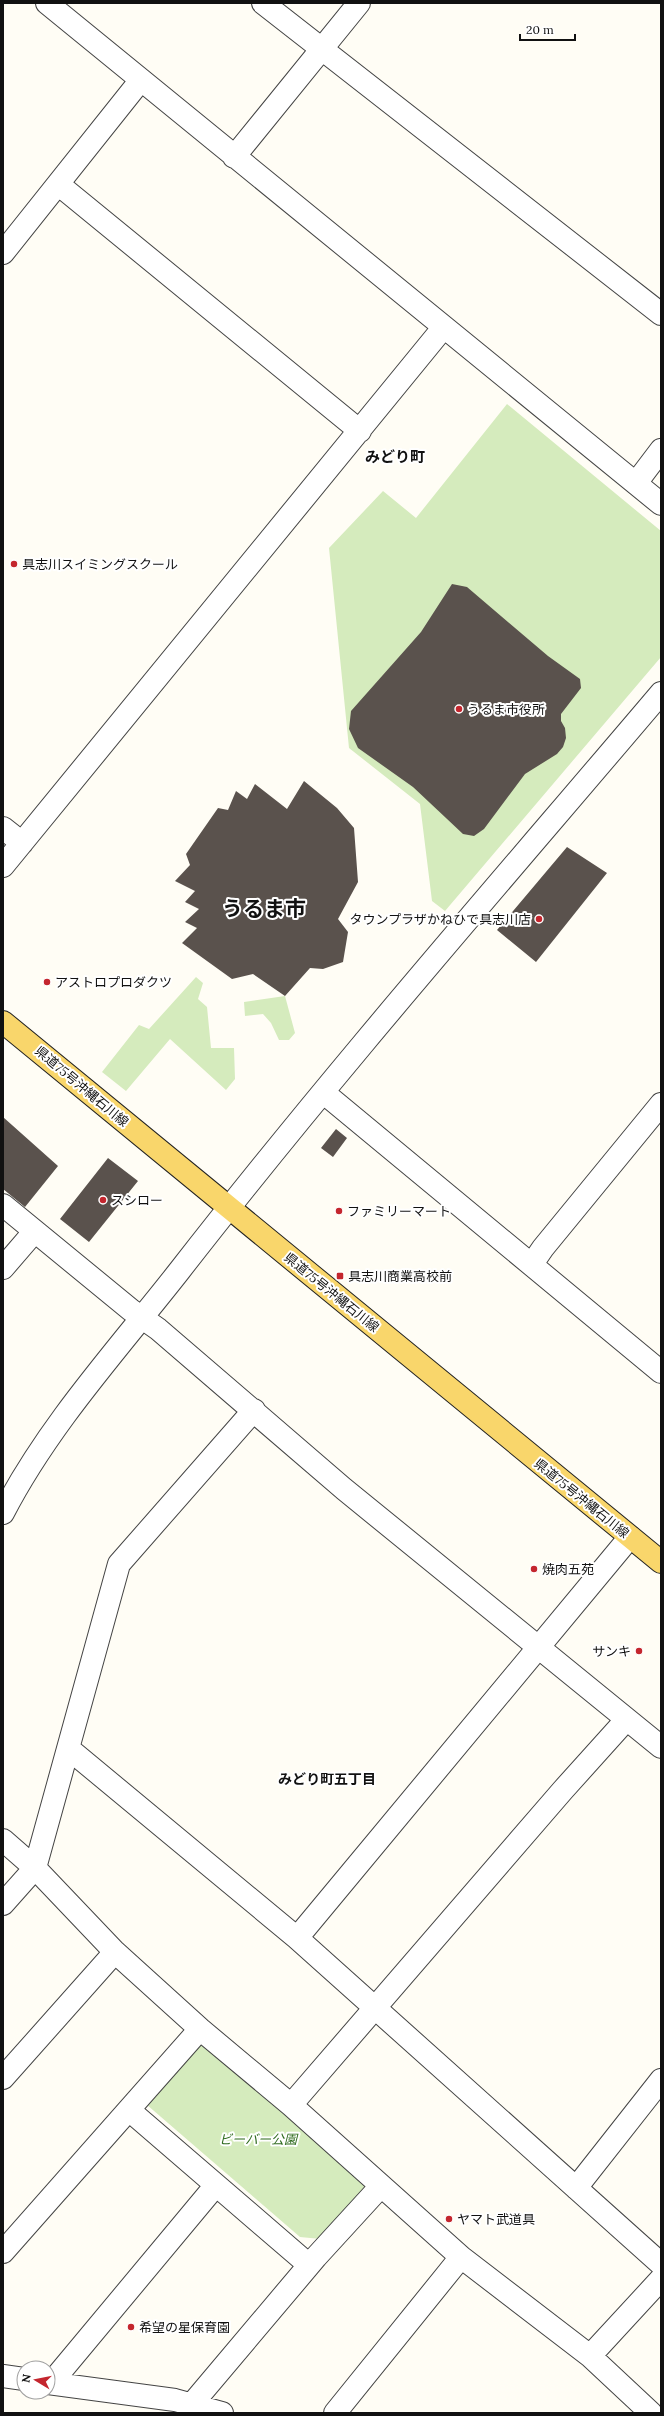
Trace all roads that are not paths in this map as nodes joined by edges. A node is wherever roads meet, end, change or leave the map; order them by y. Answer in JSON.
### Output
{"nodes":[{"id":1,"x":47,"y":3,"type":"edge"},
{"id":2,"x":263,"y":3,"type":"edge"},
{"id":3,"x":359,"y":3,"type":"edge"},
{"id":4,"x":321,"y":49,"type":"junction"},
{"id":5,"x":140,"y":81,"type":"junction"},
{"id":6,"x":234,"y":157,"type":"junction"},
{"id":7,"x":58,"y":184,"type":"junction"},
{"id":8,"x":3,"y":253,"type":"edge"},
{"id":9,"x":661,"y":314,"type":"edge"},
{"id":10,"x":443,"y":328,"type":"junction"},
{"id":11,"x":360,"y":431,"type":"junction"},
{"id":12,"x":661,"y":450,"type":"edge"},
{"id":13,"x":636,"y":483,"type":"junction"},
{"id":14,"x":661,"y":504,"type":"edge"},
{"id":15,"x":661,"y":693,"type":"edge"},
{"id":16,"x":3,"y":828,"type":"edge"},
{"id":17,"x":22,"y":843,"type":"junction"},
{"id":18,"x":3,"y":866,"type":"edge"},
{"id":19,"x":3,"y":1022,"type":"edge"},
{"id":20,"x":324,"y":1093,"type":"junction"},
{"id":21,"x":661,"y":1104,"type":"edge"},
{"id":22,"x":3,"y":1205,"type":"edge"},
{"id":23,"x":229,"y":1208,"type":"junction"},
{"id":24,"x":34,"y":1232,"type":"junction"},
{"id":25,"x":532,"y":1264,"type":"junction"},
{"id":26,"x":3,"y":1268,"type":"edge"},
{"id":27,"x":142,"y":1319,"type":"junction"},
{"id":28,"x":661,"y":1372,"type":"edge"},
{"id":29,"x":254,"y":1410,"type":"junction"},
{"id":30,"x":3,"y":1512,"type":"edge"},
{"id":31,"x":630,"y":1537,"type":"junction"},
{"id":32,"x":661,"y":1562,"type":"edge"},
{"id":33,"x":538,"y":1649,"type":"junction"},
{"id":34,"x":626,"y":1720,"type":"junction"},
{"id":35,"x":661,"y":1747,"type":"edge"},
{"id":36,"x":69,"y":1748,"type":"junction"},
{"id":37,"x":3,"y":1840,"type":"edge"},
{"id":38,"x":35,"y":1868,"type":"junction"},
{"id":39,"x":3,"y":1904,"type":"edge"},
{"id":40,"x":297,"y":1938,"type":"junction"},
{"id":41,"x":115,"y":1952,"type":"junction"},
{"id":42,"x":373,"y":2008,"type":"junction"},
{"id":43,"x":200,"y":2029,"type":"junction"},
{"id":44,"x":3,"y":2078,"type":"edge"},
{"id":45,"x":661,"y":2080,"type":"edge"},
{"id":46,"x":291,"y":2105,"type":"junction"},
{"id":47,"x":129,"y":2110,"type":"junction"},
{"id":48,"x":216,"y":2185,"type":"junction"},
{"id":49,"x":381,"y":2186,"type":"junction"},
{"id":50,"x":576,"y":2188,"type":"junction"},
{"id":51,"x":3,"y":2252,"type":"edge"},
{"id":52,"x":461,"y":2257,"type":"junction"},
{"id":53,"x":661,"y":2264,"type":"edge"},
{"id":54,"x":309,"y":2265,"type":"junction"},
{"id":55,"x":661,"y":2279,"type":"edge"},
{"id":56,"x":590,"y":2356,"type":"junction"},
{"id":57,"x":56,"y":2375,"type":"edge"},
{"id":58,"x":3,"y":2376,"type":"edge"},
{"id":59,"x":16,"y":2378,"type":"edge"},
{"id":60,"x":56,"y":2384,"type":"edge"},
{"id":61,"x":190,"y":2408,"type":"edge"},
{"id":62,"x":222,"y":2413,"type":"edge"},
{"id":63,"x":335,"y":2413,"type":"edge"},
{"id":64,"x":651,"y":2413,"type":"edge"}],
"edges":[{"from":1,"to":5,"type":"street"},
{"from":2,"to":4,"type":"street"},
{"from":3,"to":4,"type":"street"},
{"from":4,"to":6,"type":"street"},
{"from":4,"to":9,"type":"street"},
{"from":5,"to":6,"type":"street"},
{"from":5,"to":7,"type":"street"},
{"from":6,"to":10,"type":"street"},
{"from":7,"to":8,"type":"street"},
{"from":7,"to":11,"type":"street"},
{"from":10,"to":11,"type":"street"},
{"from":10,"to":13,"type":"street"},
{"from":11,"to":17,"type":"street"},
{"from":12,"to":13,"type":"street"},
{"from":13,"to":14,"type":"street"},
{"from":15,"to":20,"type":"street"},
{"from":16,"to":17,"type":"street"},
{"from":17,"to":18,"type":"street"},
{"from":19,"to":23,"type":"main road","name":"県道75号沖縄石川線"},
{"from":20,"to":23,"type":"street"},
{"from":20,"to":25,"type":"street"},
{"from":21,"to":25,"type":"street"},
{"from":22,"to":24,"type":"street"},
{"from":23,"to":27,"type":"street"},
{"from":23,"to":31,"type":"main road","name":"県道75号沖縄石川線"},
{"from":24,"to":26,"type":"street"},
{"from":24,"to":27,"type":"street"},
{"from":25,"to":28,"type":"street"},
{"from":27,"to":29,"type":"street"},
{"from":27,"to":30,"type":"street"},
{"from":29,"to":33,"type":"street"},
{"from":29,"to":36,"type":"street"},
{"from":31,"to":32,"type":"main road","name":"県道75号沖縄石川線"},
{"from":31,"to":33,"type":"street"},
{"from":33,"to":34,"type":"street"},
{"from":33,"to":40,"type":"street"},
{"from":34,"to":35,"type":"street"},
{"from":34,"to":42,"type":"street"},
{"from":36,"to":38,"type":"street"},
{"from":36,"to":40,"type":"street"},
{"from":37,"to":38,"type":"street"},
{"from":38,"to":39,"type":"street"},
{"from":38,"to":41,"type":"street"},
{"from":40,"to":42,"type":"street"},
{"from":41,"to":43,"type":"street"},
{"from":41,"to":44,"type":"street"},
{"from":42,"to":46,"type":"street"},
{"from":42,"to":50,"type":"street"},
{"from":43,"to":46,"type":"street"},
{"from":43,"to":47,"type":"street"},
{"from":45,"to":50,"type":"street"},
{"from":46,"to":49,"type":"street"},
{"from":47,"to":48,"type":"street"},
{"from":47,"to":51,"type":"street"},
{"from":48,"to":54,"type":"street"},
{"from":48,"to":57,"type":"street"},
{"from":49,"to":52,"type":"street"},
{"from":49,"to":54,"type":"street"},
{"from":50,"to":53,"type":"street"},
{"from":52,"to":56,"type":"street"},
{"from":52,"to":63,"type":"street"},
{"from":54,"to":61,"type":"street"},
{"from":55,"to":56,"type":"street"},
{"from":56,"to":64,"type":"street"},
{"from":58,"to":59,"type":"street"},
{"from":60,"to":61,"type":"street"},
{"from":61,"to":62,"type":"street"}]}
